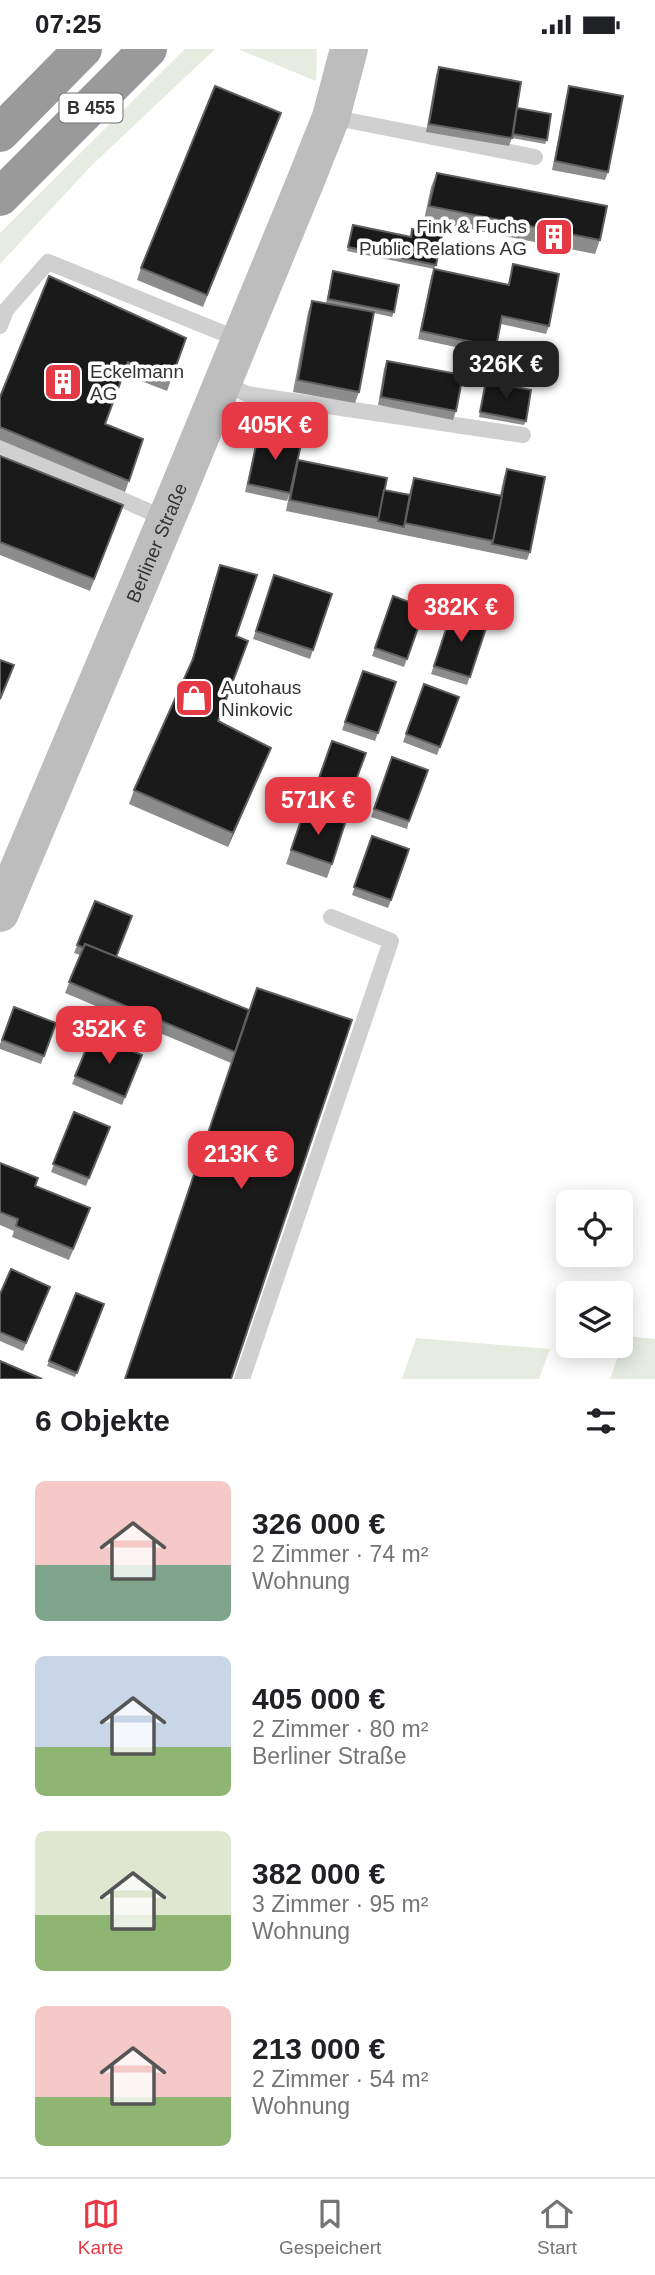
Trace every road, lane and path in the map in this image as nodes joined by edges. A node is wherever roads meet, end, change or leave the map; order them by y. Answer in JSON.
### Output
{"nodes":[{"id":1,"x":83,"y":49,"type":"edge"},
{"id":2,"x":148,"y":49,"type":"edge"},
{"id":3,"x":349,"y":49,"type":"edge"},
{"id":4,"x":331,"y":117,"type":"junction"},
{"id":5,"x":0,"y":133,"type":"edge"},
{"id":6,"x":535,"y":157,"type":"dead end"},
{"id":7,"x":0,"y":197,"type":"edge"},
{"id":8,"x":0,"y":326,"type":"edge"},
{"id":9,"x":240,"y":340,"type":"junction"},
{"id":10,"x":222,"y":382,"type":"junction"},
{"id":11,"x":523,"y":435,"type":"dead end"},
{"id":12,"x":0,"y":446,"type":"edge"},
{"id":13,"x":166,"y":519,"type":"junction"},
{"id":14,"x":0,"y":913,"type":"edge"},
{"id":15,"x":331,"y":917,"type":"dead end"},
{"id":16,"x":242,"y":1379,"type":"edge"}],
"edges":[{"from":1,"to":5,"type":"highway","number":"B 455"},
{"from":2,"to":7,"type":"highway","number":"B 455"},
{"from":3,"to":4,"type":"street","name":"Berliner Straße"},
{"from":4,"to":6,"type":"lane"},
{"from":4,"to":9,"type":"street","name":"Berliner Straße"},
{"from":8,"to":9,"type":"lane"},
{"from":9,"to":10,"type":"street","name":"Berliner Straße"},
{"from":10,"to":11,"type":"lane"},
{"from":10,"to":13,"type":"street","name":"Berliner Straße"},
{"from":12,"to":13,"type":"lane"},
{"from":13,"to":14,"type":"street","name":"Berliner Straße"},
{"from":15,"to":16,"type":"lane"}]}
